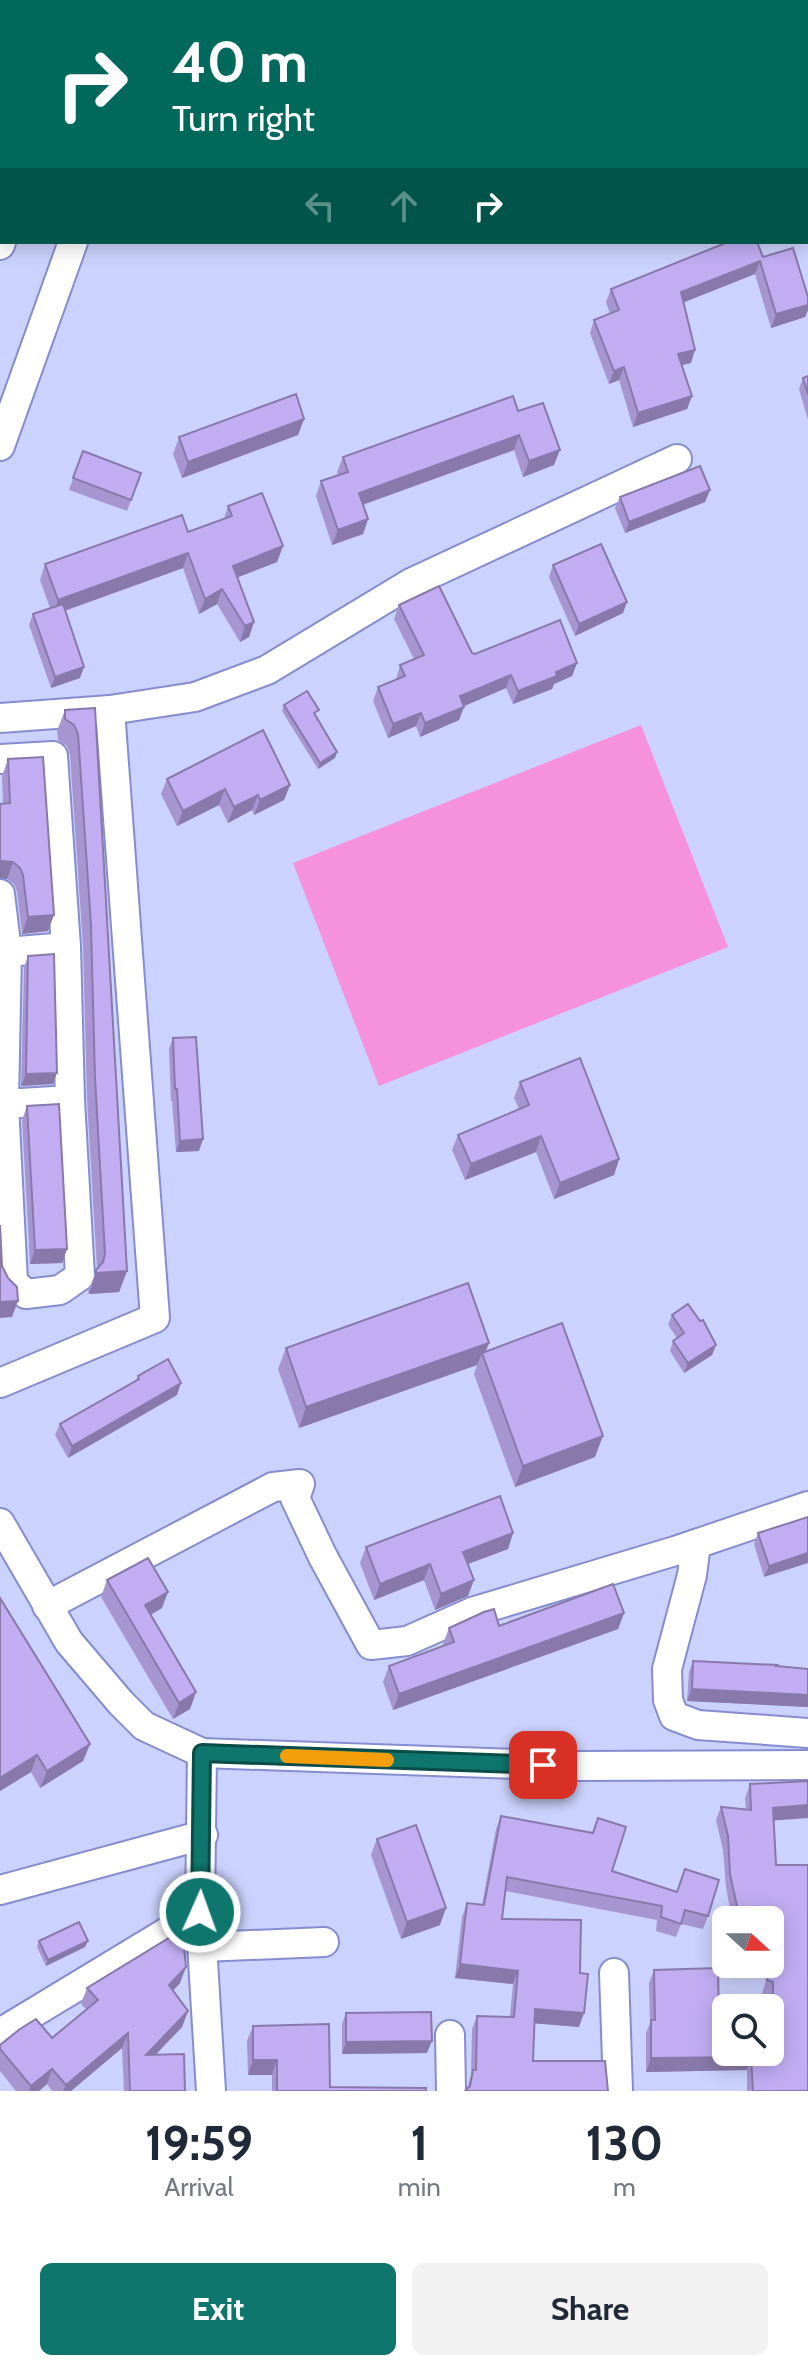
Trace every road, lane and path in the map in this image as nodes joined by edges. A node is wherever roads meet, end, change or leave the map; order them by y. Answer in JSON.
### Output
{"nodes":[{"id":1,"x":72,"y":244,"type":"edge"},
{"id":2,"x":0,"y":446,"type":"edge"},
{"id":3,"x":677,"y":459,"type":"dead end"},
{"id":4,"x":110,"y":710,"type":"junction"},
{"id":5,"x":0,"y":718,"type":"edge"},
{"id":6,"x":0,"y":759,"type":"edge"},
{"id":7,"x":0,"y":894,"type":"edge"},
{"id":8,"x":66,"y":947,"type":"junction"},
{"id":9,"x":7,"y":952,"type":"junction"},
{"id":10,"x":70,"y":1100,"type":"junction"},
{"id":11,"x":4,"y":1104,"type":"junction"},
{"id":12,"x":0,"y":1383,"type":"edge"},
{"id":13,"x":808,"y":1506,"type":"edge"},
{"id":14,"x":0,"y":1523,"type":"edge"},
{"id":15,"x":696,"y":1544,"type":"junction"},
{"id":16,"x":47,"y":1606,"type":"junction"},
{"id":17,"x":808,"y":1733,"type":"edge"},
{"id":18,"x":202,"y":1753,"type":"junction"},
{"id":19,"x":808,"y":1765,"type":"edge"},
{"id":20,"x":203,"y":1835,"type":"junction"},
{"id":21,"x":0,"y":1890,"type":"edge"},
{"id":22,"x":200,"y":1912,"type":"junction"},
{"id":23,"x":324,"y":1942,"type":"dead end"},
{"id":24,"x":203,"y":1947,"type":"junction"},
{"id":25,"x":614,"y":1973,"type":"dead end"},
{"id":26,"x":0,"y":2033,"type":"edge"},
{"id":27,"x":450,"y":2035,"type":"dead end"},
{"id":28,"x":211,"y":2091,"type":"edge"},
{"id":29,"x":451,"y":2091,"type":"edge"},
{"id":30,"x":618,"y":2091,"type":"edge"}],
"edges":[{"from":1,"to":2,"type":"street"},
{"from":3,"to":4,"type":"street"},
{"from":4,"to":5,"type":"street"},
{"from":4,"to":12,"type":"street"},
{"from":6,"to":8,"type":"street"},
{"from":7,"to":9,"type":"street"},
{"from":8,"to":9,"type":"street"},
{"from":8,"to":10,"type":"street"},
{"from":9,"to":11,"type":"street"},
{"from":10,"to":11,"type":"street"},
{"from":10,"to":11,"type":"street"},
{"from":13,"to":15,"type":"street"},
{"from":14,"to":16,"type":"street"},
{"from":15,"to":16,"type":"street"},
{"from":15,"to":17,"type":"street"},
{"from":16,"to":18,"type":"street"},
{"from":18,"to":19,"type":"street"},
{"from":18,"to":20,"type":"street"},
{"from":20,"to":21,"type":"street"},
{"from":20,"to":22,"type":"street"},
{"from":22,"to":24,"type":"street"},
{"from":22,"to":26,"type":"street"},
{"from":23,"to":24,"type":"street"},
{"from":24,"to":28,"type":"street"},
{"from":25,"to":30,"type":"street"},
{"from":27,"to":29,"type":"street"}]}
